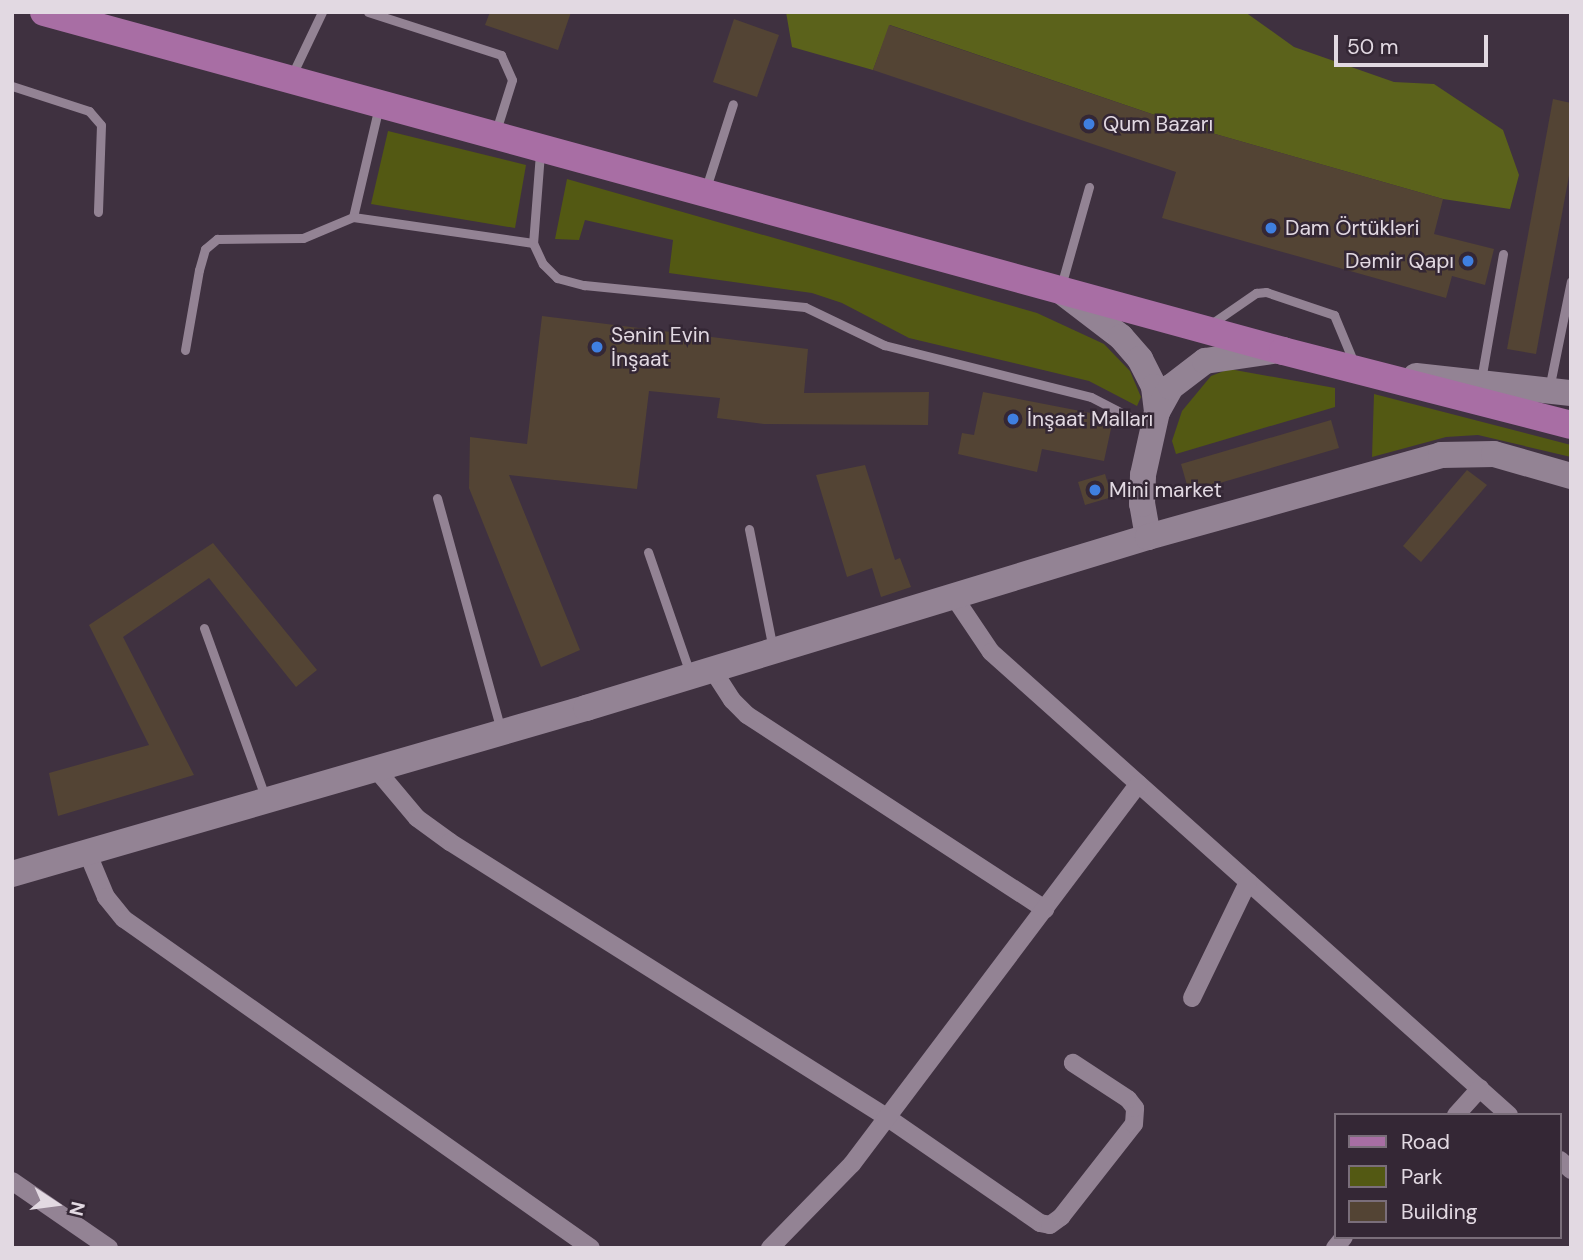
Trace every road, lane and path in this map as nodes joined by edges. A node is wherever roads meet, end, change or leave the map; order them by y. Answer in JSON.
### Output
{"nodes":[{"id":1,"x":322,"y":12,"type":"edge"},
{"id":2,"x":368,"y":12,"type":"edge"},
{"id":3,"x":58,"y":14,"type":"edge"},
{"id":4,"x":290,"y":79,"type":"junction"},
{"id":5,"x":12,"y":86,"type":"edge"},
{"id":6,"x":733,"y":103,"type":"dead end"},
{"id":7,"x":380,"y":104,"type":"junction"},
{"id":8,"x":495,"y":135,"type":"junction"},
{"id":9,"x":541,"y":148,"type":"junction"},
{"id":10,"x":1089,"y":187,"type":"dead end"},
{"id":11,"x":705,"y":193,"type":"junction"},
{"id":12,"x":99,"y":212,"type":"dead end"},
{"id":13,"x":353,"y":217,"type":"junction"},
{"id":14,"x":533,"y":243,"type":"junction"},
{"id":15,"x":1503,"y":254,"type":"dead end"},
{"id":16,"x":1571,"y":281,"type":"edge"},
{"id":17,"x":1060,"y":290,"type":"junction"},
{"id":18,"x":1203,"y":329,"type":"junction"},
{"id":19,"x":185,"y":350,"type":"dead end"},
{"id":20,"x":1283,"y":351,"type":"junction"},
{"id":21,"x":1358,"y":371,"type":"junction"},
{"id":22,"x":1481,"y":382,"type":"junction"},
{"id":23,"x":1560,"y":391,"type":"edge"},
{"id":24,"x":1155,"y":420,"type":"junction"},
{"id":25,"x":1571,"y":425,"type":"edge"},
{"id":26,"x":1571,"y":476,"type":"edge"},
{"id":27,"x":437,"y":498,"type":"dead end"},
{"id":28,"x":749,"y":529,"type":"dead end"},
{"id":29,"x":1148,"y":537,"type":"junction"},
{"id":30,"x":648,"y":552,"type":"dead end"},
{"id":31,"x":954,"y":597,"type":"junction"},
{"id":32,"x":204,"y":628,"type":"dead end"},
{"id":33,"x":773,"y":650,"type":"junction"},
{"id":34,"x":701,"y":672,"type":"junction"},
{"id":35,"x":502,"y":732,"type":"junction"},
{"id":36,"x":375,"y":768,"type":"junction"},
{"id":37,"x":1138,"y":784,"type":"junction"},
{"id":38,"x":267,"y":800,"type":"junction"},
{"id":39,"x":88,"y":854,"type":"junction"},
{"id":40,"x":12,"y":874,"type":"edge"},
{"id":41,"x":1248,"y":881,"type":"junction"},
{"id":42,"x":1045,"y":909,"type":"junction"},
{"id":43,"x":1192,"y":998,"type":"dead end"},
{"id":44,"x":1073,"y":1063,"type":"dead end"},
{"id":45,"x":1480,"y":1088,"type":"junction"},
{"id":46,"x":1458,"y":1113,"type":"edge"},
{"id":47,"x":1507,"y":1113,"type":"edge"},
{"id":48,"x":888,"y":1118,"type":"junction"},
{"id":49,"x":12,"y":1181,"type":"edge"},
{"id":50,"x":109,"y":1248,"type":"edge"},
{"id":51,"x":591,"y":1248,"type":"edge"},
{"id":52,"x":770,"y":1248,"type":"edge"}],
"edges":[{"from":1,"to":4,"type":"lane"},
{"from":2,"to":8,"type":"lane"},
{"from":3,"to":4,"type":"main road"},
{"from":4,"to":7,"type":"main road"},
{"from":5,"to":12,"type":"lane"},
{"from":6,"to":11,"type":"lane"},
{"from":7,"to":8,"type":"main road"},
{"from":7,"to":13,"type":"lane"},
{"from":8,"to":9,"type":"main road"},
{"from":9,"to":11,"type":"main road"},
{"from":9,"to":14,"type":"lane"},
{"from":10,"to":17,"type":"lane"},
{"from":11,"to":17,"type":"main road"},
{"from":13,"to":14,"type":"lane"},
{"from":13,"to":19,"type":"lane"},
{"from":14,"to":24,"type":"lane"},
{"from":15,"to":22,"type":"lane"},
{"from":16,"to":23,"type":"lane"},
{"from":17,"to":18,"type":"main road"},
{"from":17,"to":24,"type":"main road"},
{"from":18,"to":20,"type":"main road"},
{"from":18,"to":21,"type":"lane"},
{"from":20,"to":21,"type":"main road"},
{"from":20,"to":24,"type":"main road"},
{"from":21,"to":22,"type":"main road"},
{"from":21,"to":25,"type":"main road"},
{"from":22,"to":23,"type":"main road"},
{"from":24,"to":29,"type":"main road"},
{"from":26,"to":29,"type":"main road"},
{"from":27,"to":35,"type":"lane"},
{"from":28,"to":33,"type":"lane"},
{"from":29,"to":31,"type":"main road"},
{"from":30,"to":34,"type":"lane"},
{"from":31,"to":33,"type":"main road"},
{"from":31,"to":37,"type":"street"},
{"from":32,"to":38,"type":"lane"},
{"from":33,"to":34,"type":"main road"},
{"from":34,"to":35,"type":"main road"},
{"from":34,"to":42,"type":"street"},
{"from":35,"to":36,"type":"main road"},
{"from":36,"to":38,"type":"main road"},
{"from":36,"to":48,"type":"street"},
{"from":37,"to":41,"type":"street"},
{"from":37,"to":42,"type":"street"},
{"from":38,"to":39,"type":"main road"},
{"from":39,"to":40,"type":"main road"},
{"from":39,"to":51,"type":"street"},
{"from":41,"to":43,"type":"street"},
{"from":41,"to":45,"type":"street"},
{"from":42,"to":48,"type":"street"},
{"from":44,"to":48,"type":"street"},
{"from":45,"to":46,"type":"street"},
{"from":45,"to":47,"type":"street"},
{"from":48,"to":52,"type":"street"},
{"from":49,"to":50,"type":"street"}]}
